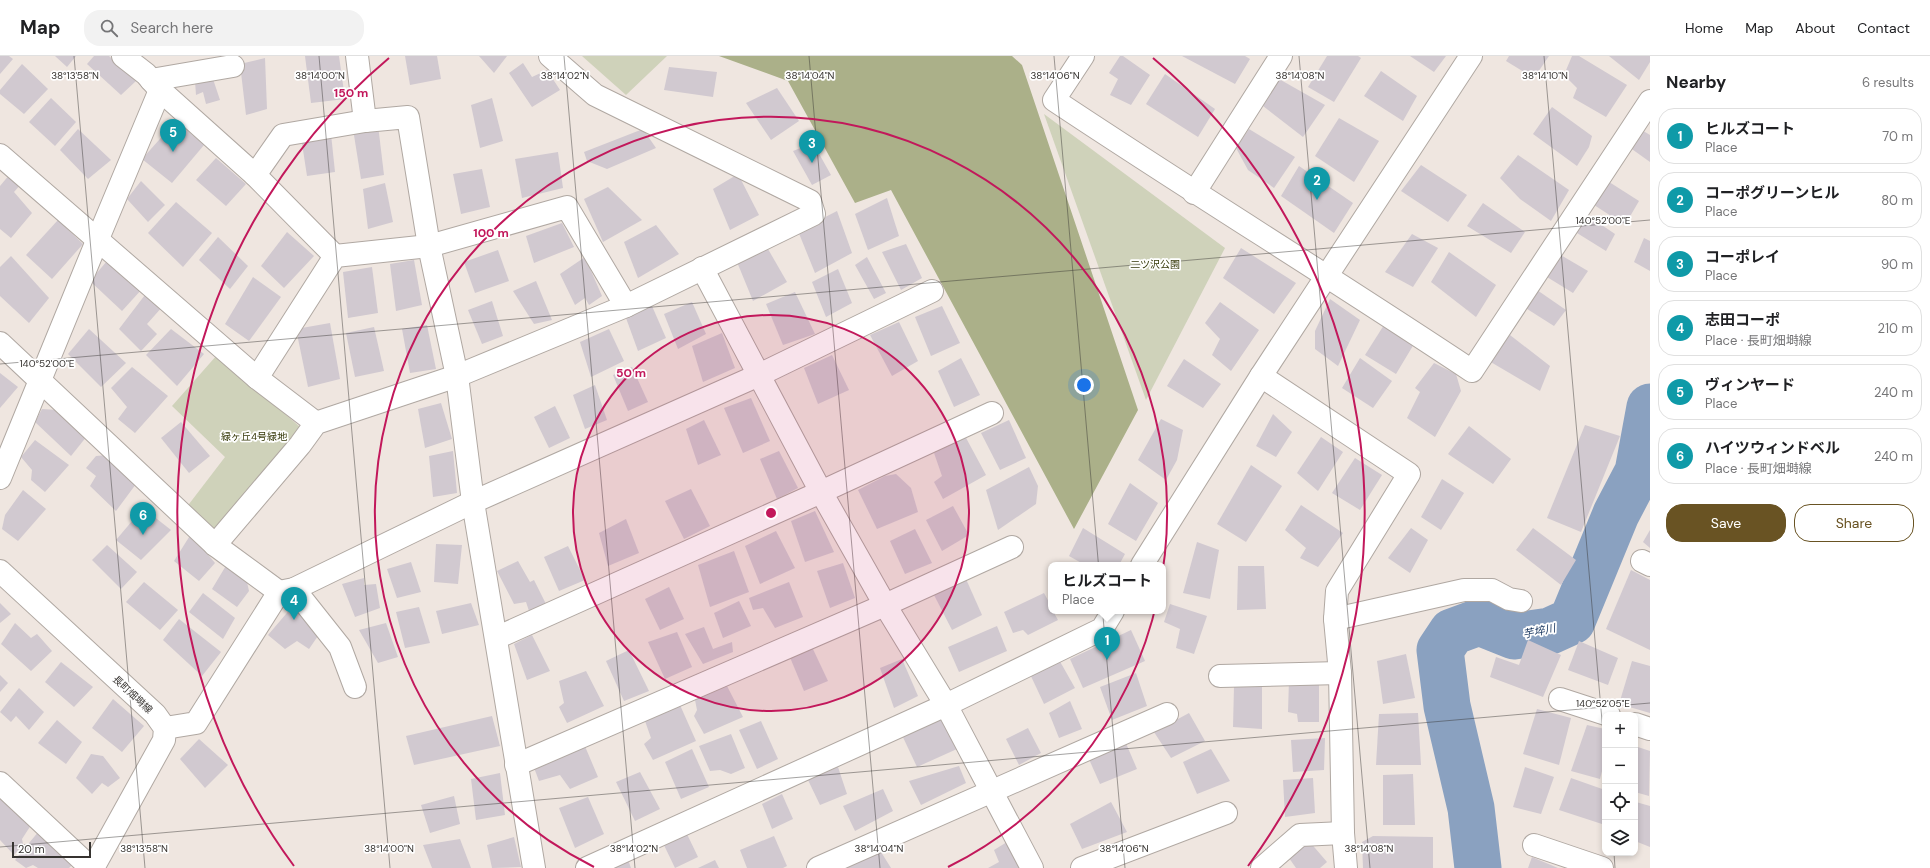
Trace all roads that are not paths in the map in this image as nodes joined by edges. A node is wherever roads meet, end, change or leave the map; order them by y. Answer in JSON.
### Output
{"nodes":[{"id":1,"x":123,"y":56,"type":"edge"},
{"id":2,"x":357,"y":56,"type":"edge"},
{"id":3,"x":550,"y":56,"type":"edge"},
{"id":4,"x":1083,"y":56,"type":"edge"},
{"id":5,"x":1281,"y":56,"type":"edge"},
{"id":6,"x":1471,"y":56,"type":"edge"},
{"id":7,"x":233,"y":66,"type":"dead end"},
{"id":8,"x":151,"y":75,"type":"edge"},
{"id":9,"x":1650,"y":101,"type":"edge"},
{"id":10,"x":365,"y":121,"type":"junction"},
{"id":11,"x":0,"y":155,"type":"edge"},
{"id":12,"x":255,"y":174,"type":"junction"},
{"id":13,"x":1194,"y":192,"type":"junction"},
{"id":14,"x":97,"y":240,"type":"junction"},
{"id":15,"x":429,"y":246,"type":"junction"},
{"id":16,"x":335,"y":256,"type":"junction"},
{"id":17,"x":702,"y":268,"type":"junction"},
{"id":18,"x":1327,"y":275,"type":"junction"},
{"id":19,"x":932,"y":291,"type":"dead end"},
{"id":20,"x":626,"y":306,"type":"junction"},
{"id":21,"x":0,"y":343,"type":"edge"},
{"id":22,"x":759,"y":375,"type":"junction"},
{"id":23,"x":456,"y":376,"type":"junction"},
{"id":24,"x":1261,"y":376,"type":"junction"},
{"id":25,"x":256,"y":378,"type":"junction"},
{"id":26,"x":40,"y":379,"type":"junction"},
{"id":27,"x":992,"y":413,"type":"dead end"},
{"id":28,"x":316,"y":423,"type":"junction"},
{"id":29,"x":0,"y":478,"type":"edge"},
{"id":30,"x":821,"y":492,"type":"junction"},
{"id":31,"x":473,"y":502,"type":"junction"},
{"id":32,"x":215,"y":545,"type":"junction"},
{"id":33,"x":1012,"y":547,"type":"dead end"},
{"id":34,"x":1144,"y":562,"type":"edge"},
{"id":35,"x":0,"y":571,"type":"edge"},
{"id":36,"x":287,"y":591,"type":"junction"},
{"id":37,"x":1521,"y":601,"type":"dead end"},
{"id":38,"x":885,"y":605,"type":"junction"},
{"id":39,"x":1111,"y":614,"type":"edge"},
{"id":40,"x":1335,"y":619,"type":"junction"},
{"id":41,"x":496,"y":638,"type":"junction"},
{"id":42,"x":1340,"y":673,"type":"junction"},
{"id":43,"x":1220,"y":676,"type":"dead end"},
{"id":44,"x":354,"y":687,"type":"dead end"},
{"id":45,"x":1560,"y":699,"type":"dead end"},
{"id":46,"x":946,"y":705,"type":"junction"},
{"id":47,"x":1602,"y":713,"type":"edge"},
{"id":48,"x":1166,"y":714,"type":"dead end"},
{"id":49,"x":1638,"y":725,"type":"edge"},
{"id":50,"x":165,"y":728,"type":"junction"},
{"id":51,"x":1650,"y":729,"type":"edge"},
{"id":52,"x":516,"y":764,"type":"junction"},
{"id":53,"x":0,"y":783,"type":"edge"},
{"id":54,"x":991,"y":793,"type":"junction"},
{"id":55,"x":1226,"y":813,"type":"dead end"},
{"id":56,"x":1343,"y":833,"type":"junction"},
{"id":57,"x":1534,"y":845,"type":"dead end"},
{"id":58,"x":92,"y":868,"type":"edge"},
{"id":59,"x":534,"y":868,"type":"edge"},
{"id":60,"x":587,"y":868,"type":"edge"},
{"id":61,"x":818,"y":868,"type":"edge"},
{"id":62,"x":1032,"y":868,"type":"edge"},
{"id":63,"x":1082,"y":868,"type":"edge"},
{"id":64,"x":1262,"y":868,"type":"edge"},
{"id":65,"x":1346,"y":868,"type":"edge"},
{"id":66,"x":1602,"y":868,"type":"edge"}],
"edges":[{"from":1,"to":8,"type":"street"},
{"from":2,"to":10,"type":"street"},
{"from":3,"to":17,"type":"street"},
{"from":4,"to":13,"type":"street"},
{"from":5,"to":13,"type":"street"},
{"from":6,"to":18,"type":"street"},
{"from":7,"to":8,"type":"street"},
{"from":8,"to":12,"type":"street"},
{"from":8,"to":14,"type":"street"},
{"from":9,"to":18,"type":"street"},
{"from":10,"to":12,"type":"street"},
{"from":10,"to":15,"type":"street"},
{"from":11,"to":14,"type":"street"},
{"from":12,"to":16,"type":"street"},
{"from":13,"to":18,"type":"street"},
{"from":14,"to":25,"type":"street"},
{"from":14,"to":26,"type":"street"},
{"from":15,"to":16,"type":"street"},
{"from":15,"to":20,"type":"street"},
{"from":15,"to":23,"type":"street"},
{"from":16,"to":25,"type":"street"},
{"from":17,"to":20,"type":"street"},
{"from":17,"to":22,"type":"street"},
{"from":18,"to":24,"type":"street"},
{"from":19,"to":22,"type":"street"},
{"from":20,"to":23,"type":"street"},
{"from":21,"to":26,"type":"street"},
{"from":22,"to":30,"type":"street"},
{"from":22,"to":31,"type":"street"},
{"from":23,"to":28,"type":"street"},
{"from":23,"to":31,"type":"street"},
{"from":24,"to":34,"type":"street"},
{"from":24,"to":40,"type":"street"},
{"from":25,"to":28,"type":"street"},
{"from":26,"to":29,"type":"street"},
{"from":26,"to":32,"type":"street"},
{"from":27,"to":30,"type":"street"},
{"from":28,"to":32,"type":"street"},
{"from":30,"to":38,"type":"street"},
{"from":30,"to":41,"type":"street"},
{"from":31,"to":36,"type":"street"},
{"from":31,"to":41,"type":"street"},
{"from":32,"to":36,"type":"street"},
{"from":33,"to":38,"type":"street"},
{"from":35,"to":50,"type":"street","name":"長町畑塒線"},
{"from":36,"to":44,"type":"street"},
{"from":36,"to":50,"type":"street"},
{"from":37,"to":40,"type":"street"},
{"from":38,"to":46,"type":"street"},
{"from":38,"to":52,"type":"street"},
{"from":39,"to":46,"type":"street"},
{"from":40,"to":42,"type":"street"},
{"from":41,"to":52,"type":"street"},
{"from":42,"to":43,"type":"street"},
{"from":42,"to":56,"type":"street"},
{"from":45,"to":47,"type":"street"},
{"from":46,"to":54,"type":"street"},
{"from":46,"to":60,"type":"street"},
{"from":48,"to":54,"type":"street"},
{"from":49,"to":51,"type":"street"},
{"from":50,"to":58,"type":"street"},
{"from":52,"to":59,"type":"street"},
{"from":53,"to":58,"type":"street"},
{"from":54,"to":61,"type":"street"},
{"from":54,"to":62,"type":"street"},
{"from":55,"to":63,"type":"street"},
{"from":56,"to":64,"type":"street"},
{"from":56,"to":65,"type":"street"},
{"from":57,"to":66,"type":"street"}]}
